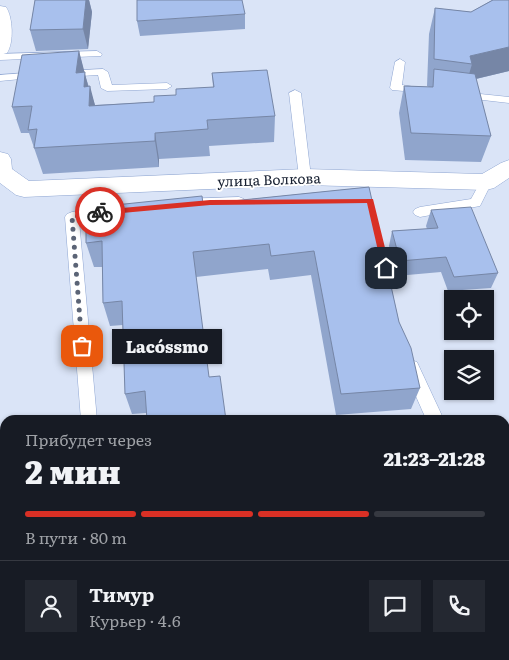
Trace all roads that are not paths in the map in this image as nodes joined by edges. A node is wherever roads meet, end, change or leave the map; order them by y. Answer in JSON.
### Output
{"nodes":[{"id":1,"x":0,"y":11,"type":"edge"},
{"id":2,"x":0,"y":49,"type":"edge"},
{"id":3,"x":97,"y":54,"type":"dead end"},
{"id":4,"x":0,"y":57,"type":"edge"},
{"id":5,"x":400,"y":62,"type":"dead end"},
{"id":6,"x":0,"y":78,"type":"edge"},
{"id":7,"x":167,"y":86,"type":"dead end"},
{"id":8,"x":434,"y":92,"type":"edge"},
{"id":9,"x":295,"y":93,"type":"dead end"},
{"id":10,"x":453,"y":94,"type":"edge"},
{"id":11,"x":509,"y":100,"type":"edge"},
{"id":12,"x":0,"y":159,"type":"edge"},
{"id":13,"x":509,"y":168,"type":"edge"},
{"id":14,"x":305,"y":176,"type":"junction"},
{"id":15,"x":486,"y":182,"type":"junction"},
{"id":16,"x":257,"y":202,"type":"edge"},
{"id":17,"x":164,"y":206,"type":"edge"},
{"id":18,"x":117,"y":209,"type":"edge"},
{"id":19,"x":420,"y":212,"type":"dead end"},
{"id":20,"x":406,"y":354,"type":"edge"},
{"id":21,"x":89,"y":415,"type":"edge"},
{"id":22,"x":433,"y":415,"type":"edge"}],
"edges":[{"from":1,"to":2,"type":"street"},
{"from":3,"to":4,"type":"lane"},
{"from":5,"to":8,"type":"lane"},
{"from":6,"to":7,"type":"lane"},
{"from":9,"to":14,"type":"lane"},
{"from":10,"to":11,"type":"lane"},
{"from":12,"to":14,"type":"street","name":"улица Волкова"},
{"from":13,"to":15,"type":"street"},
{"from":14,"to":15,"type":"street","name":"улица Волкова"},
{"from":15,"to":19,"type":"lane"},
{"from":16,"to":17,"type":"lane"},
{"from":18,"to":21,"type":"lane"},
{"from":20,"to":22,"type":"lane"}]}
